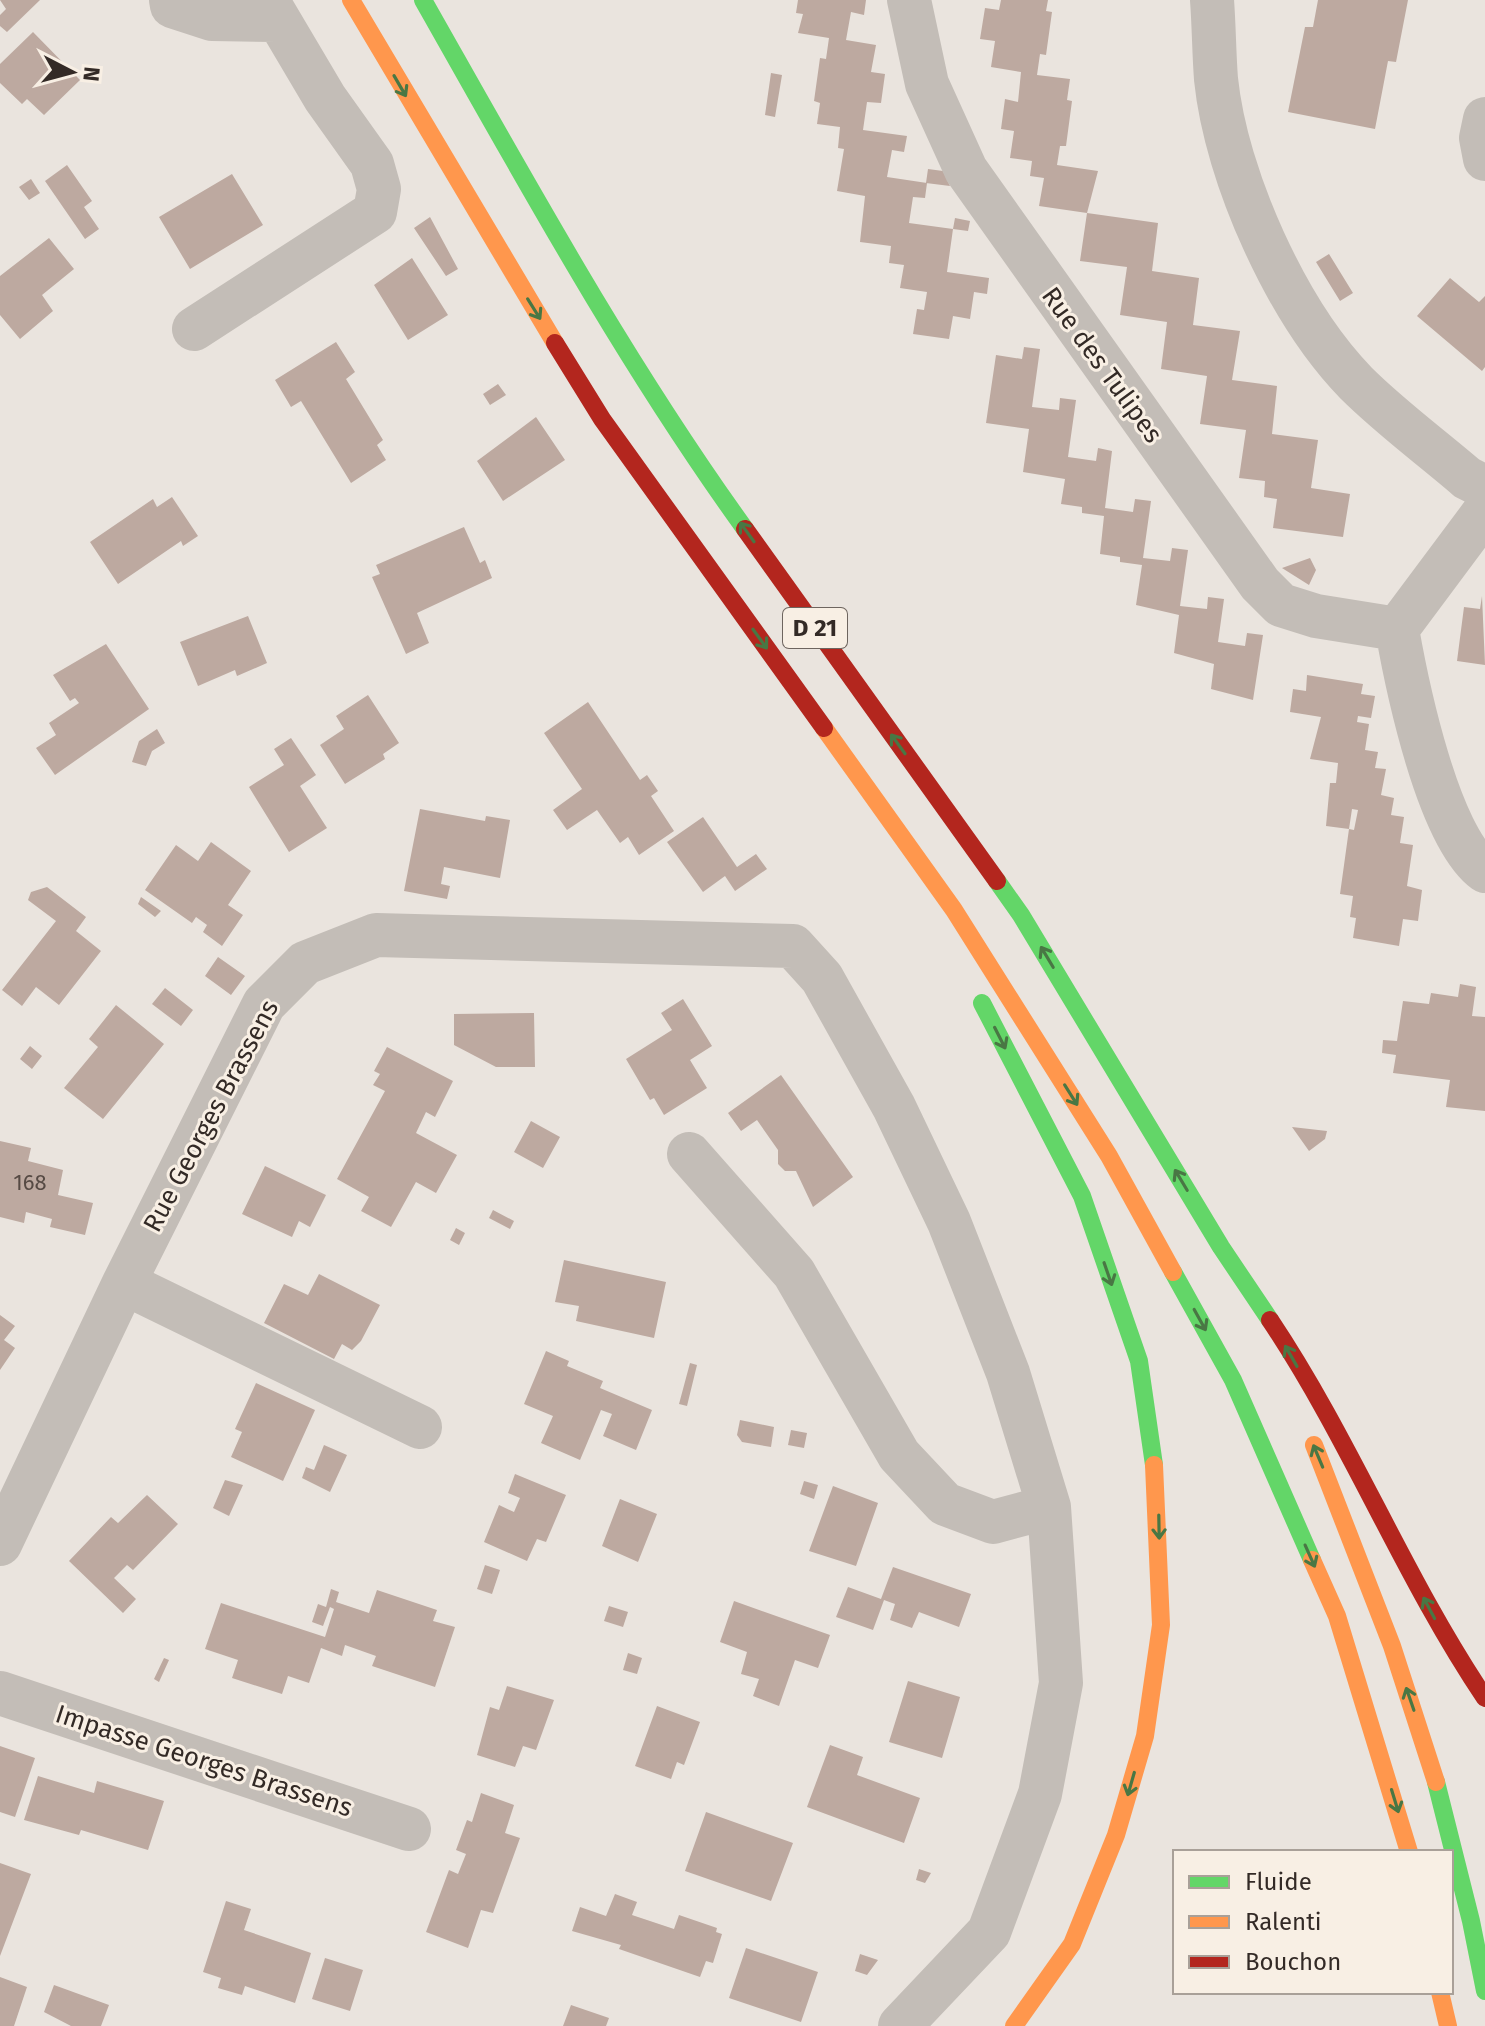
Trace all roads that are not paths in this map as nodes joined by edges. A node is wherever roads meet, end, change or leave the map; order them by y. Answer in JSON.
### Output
{"nodes":[{"id":1,"x":171,"y":0,"type":"edge"},
{"id":2,"x":352,"y":0,"type":"edge"},
{"id":3,"x":423,"y":0,"type":"edge"},
{"id":4,"x":909,"y":0,"type":"edge"},
{"id":5,"x":1212,"y":0,"type":"edge"},
{"id":6,"x":272,"y":10,"type":"edge"},
{"id":7,"x":1485,"y":119,"type":"edge"},
{"id":8,"x":1485,"y":159,"type":"edge"},
{"id":9,"x":194,"y":329,"type":"dead end"},
{"id":10,"x":1485,"y":487,"type":"edge"},
{"id":11,"x":1485,"y":511,"type":"edge"},
{"id":12,"x":1397,"y":629,"type":"junction"},
{"id":13,"x":906,"y":842,"type":"junction"},
{"id":14,"x":1485,"y":871,"type":"edge"},
{"id":15,"x":946,"y":934,"type":"dead end"},
{"id":16,"x":974,"y":989,"type":"dead end"},
{"id":17,"x":689,"y":1154,"type":"dead end"},
{"id":18,"x":1221,"y":1247,"type":"junction"},
{"id":19,"x":124,"y":1283,"type":"junction"},
{"id":20,"x":1270,"y":1355,"type":"dead end"},
{"id":21,"x":420,"y":1427,"type":"dead end"},
{"id":22,"x":1308,"y":1432,"type":"dead end"},
{"id":23,"x":1049,"y":1507,"type":"junction"},
{"id":24,"x":0,"y":1544,"type":"edge"},
{"id":25,"x":0,"y":1693,"type":"edge"},
{"id":26,"x":1485,"y":1698,"type":"edge"},
{"id":27,"x":409,"y":1829,"type":"dead end"},
{"id":28,"x":1408,"y":1850,"type":"edge"},
{"id":29,"x":1485,"y":1991,"type":"edge"},
{"id":30,"x":1440,"y":1994,"type":"edge"},
{"id":31,"x":900,"y":2026,"type":"edge"},
{"id":32,"x":1014,"y":2026,"type":"edge"},
{"id":33,"x":1448,"y":2026,"type":"edge"}],
"edges":[{"from":1,"to":6,"type":"street"},
{"from":2,"to":13,"type":"highway","one_way":true},
{"from":18,"to":3,"type":"highway","number":"D 21","one_way":true},
{"from":4,"to":12,"type":"street","name":"Rue des Tulipes"},
{"from":5,"to":10,"type":"street"},
{"from":6,"to":9,"type":"street"},
{"from":7,"to":8,"type":"street"},
{"from":11,"to":12,"type":"street"},
{"from":12,"to":14,"type":"street"},
{"from":13,"to":15,"type":"highway"},
{"from":13,"to":28,"type":"highway","one_way":true},
{"from":16,"to":32,"type":"highway","one_way":true},
{"from":17,"to":23,"type":"street"},
{"from":18,"to":20,"type":"highway"},
{"from":26,"to":18,"type":"highway","one_way":true},
{"from":19,"to":21,"type":"street"},
{"from":19,"to":23,"type":"street","name":"Rue Georges Brassens"},
{"from":19,"to":24,"type":"street","name":"Rue Georges Brassens"},
{"from":29,"to":22,"type":"highway","one_way":true},
{"from":23,"to":31,"type":"street","name":"Rue Georges Brassens"},
{"from":25,"to":27,"type":"street","name":"Impasse Georges Brassens"},
{"from":30,"to":33,"type":"highway"}]}
